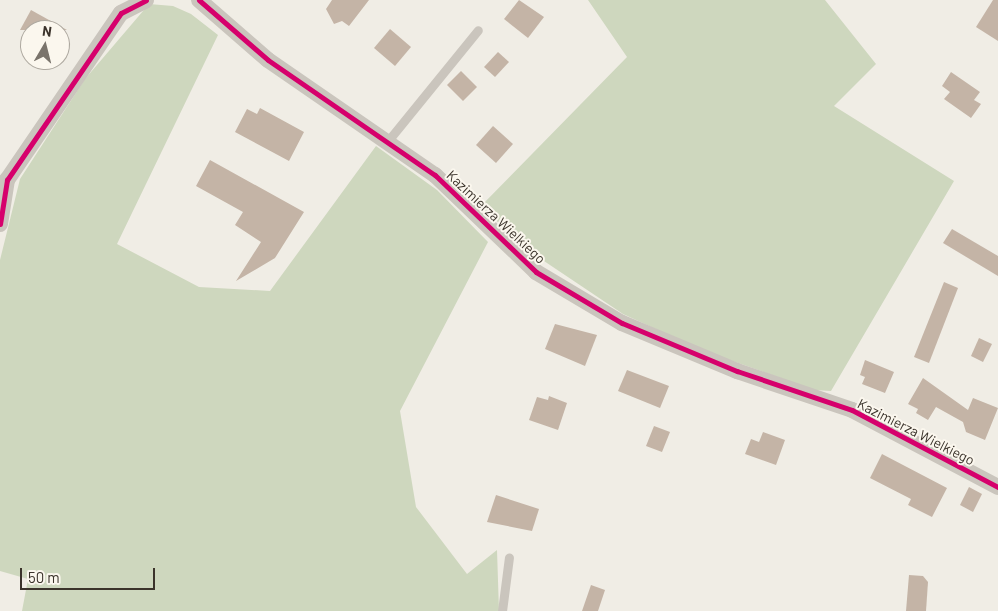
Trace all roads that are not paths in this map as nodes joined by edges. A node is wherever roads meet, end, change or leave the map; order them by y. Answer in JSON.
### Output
{"nodes":[{"id":1,"x":146,"y":0,"type":"edge"},
{"id":2,"x":198,"y":0,"type":"edge"},
{"id":3,"x":478,"y":30,"type":"dead end"},
{"id":4,"x":387,"y":142,"type":"junction"},
{"id":5,"x":0,"y":224,"type":"edge"},
{"id":6,"x":998,"y":487,"type":"edge"},
{"id":7,"x":509,"y":557,"type":"dead end"},
{"id":8,"x":502,"y":611,"type":"edge"}],
"edges":[{"from":1,"to":5,"type":"street"},
{"from":2,"to":4,"type":"street","name":"Kazimierza Wielkiego"},
{"from":3,"to":4,"type":"lane"},
{"from":4,"to":6,"type":"street","name":"Kazimierza Wielkiego"},
{"from":7,"to":8,"type":"lane"}]}
